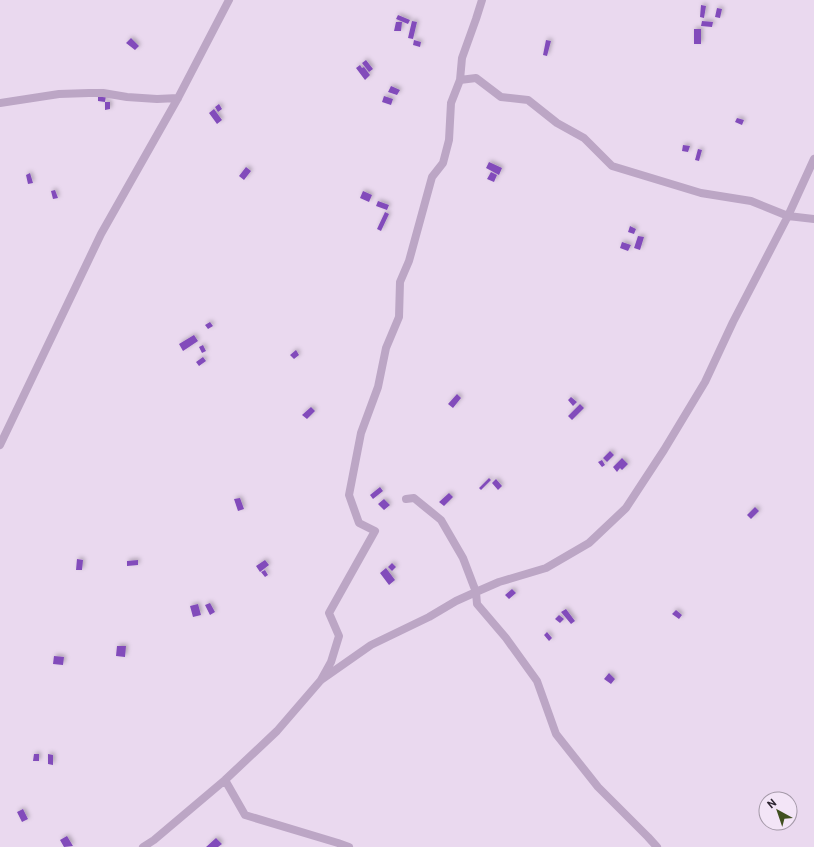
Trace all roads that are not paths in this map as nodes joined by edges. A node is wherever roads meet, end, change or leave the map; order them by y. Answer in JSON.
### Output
{"nodes":[{"id":1,"x":229,"y":0,"type":"edge"},
{"id":2,"x":482,"y":0,"type":"edge"},
{"id":3,"x":460,"y":80,"type":"junction"},
{"id":4,"x":178,"y":98,"type":"junction"},
{"id":5,"x":0,"y":103,"type":"edge"},
{"id":6,"x":814,"y":159,"type":"edge"},
{"id":7,"x":788,"y":216,"type":"junction"},
{"id":8,"x":814,"y":219,"type":"edge"},
{"id":9,"x":0,"y":445,"type":"edge"},
{"id":10,"x":406,"y":499,"type":"dead end"},
{"id":11,"x":476,"y":592,"type":"junction"},
{"id":12,"x":321,"y":680,"type":"junction"},
{"id":13,"x":225,"y":780,"type":"junction"},
{"id":14,"x":143,"y":847,"type":"edge"},
{"id":15,"x":349,"y":847,"type":"edge"},
{"id":16,"x":656,"y":847,"type":"edge"}],
"edges":[{"from":1,"to":4,"type":"street"},
{"from":2,"to":3,"type":"street"},
{"from":3,"to":7,"type":"street"},
{"from":3,"to":12,"type":"street"},
{"from":4,"to":5,"type":"street"},
{"from":4,"to":9,"type":"street"},
{"from":6,"to":7,"type":"street"},
{"from":7,"to":8,"type":"street"},
{"from":7,"to":11,"type":"street"},
{"from":10,"to":11,"type":"street"},
{"from":11,"to":12,"type":"street"},
{"from":11,"to":16,"type":"street"},
{"from":12,"to":13,"type":"street"},
{"from":13,"to":14,"type":"street"},
{"from":13,"to":15,"type":"street"}]}
